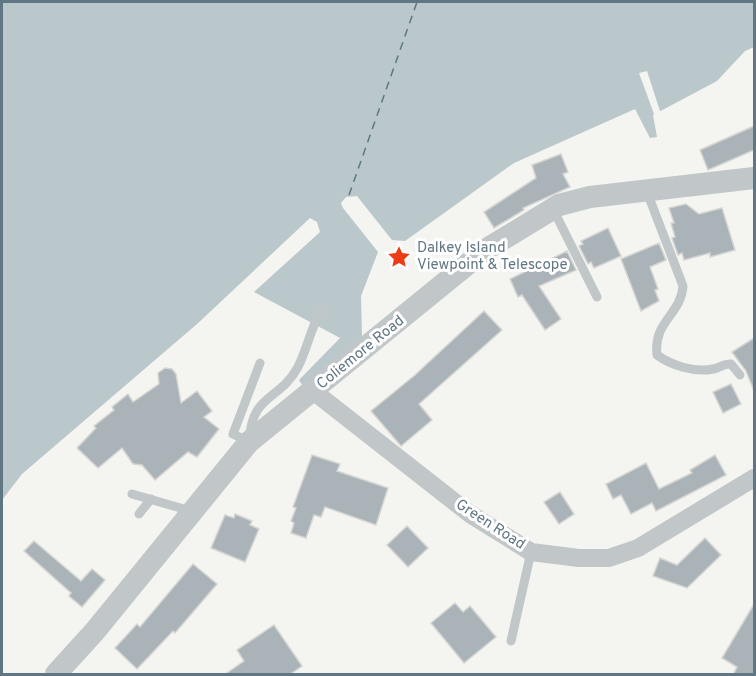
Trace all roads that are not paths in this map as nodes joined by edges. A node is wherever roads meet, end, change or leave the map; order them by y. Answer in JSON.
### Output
{"nodes":[{"id":1,"x":754,"y":178,"type":"edge"},
{"id":2,"x":646,"y":190,"type":"junction"},
{"id":3,"x":553,"y":209,"type":"junction"},
{"id":4,"x":597,"y":297,"type":"dead end"},
{"id":5,"x":321,"y":310,"type":"dead end"},
{"id":6,"x":260,"y":363,"type":"dead end"},
{"id":7,"x":740,"y":375,"type":"dead end"},
{"id":8,"x":313,"y":392,"type":"junction"},
{"id":9,"x":249,"y":442,"type":"junction"},
{"id":10,"x":754,"y":478,"type":"edge"},
{"id":11,"x":132,"y":494,"type":"dead end"},
{"id":12,"x":151,"y":499,"type":"junction"},
{"id":13,"x":191,"y":512,"type":"junction"},
{"id":14,"x":139,"y":514,"type":"dead end"},
{"id":15,"x":531,"y":552,"type":"junction"},
{"id":16,"x":511,"y":640,"type":"dead end"},
{"id":17,"x":56,"y":675,"type":"edge"}],
"edges":[{"from":1,"to":2,"type":"street","name":"Coliemore Road"},
{"from":2,"to":3,"type":"street","name":"Coliemore Road"},
{"from":2,"to":7,"type":"lane"},
{"from":3,"to":4,"type":"lane"},
{"from":3,"to":8,"type":"street","name":"Coliemore Road"},
{"from":5,"to":9,"type":"lane"},
{"from":6,"to":9,"type":"lane"},
{"from":8,"to":9,"type":"street","name":"Coliemore Road"},
{"from":8,"to":15,"type":"street","name":"Green Road"},
{"from":9,"to":13,"type":"street","name":"Coliemore Road"},
{"from":10,"to":15,"type":"street","name":"Green Road"},
{"from":11,"to":12,"type":"lane"},
{"from":12,"to":13,"type":"lane"},
{"from":12,"to":14,"type":"lane"},
{"from":13,"to":17,"type":"street","name":"Coliemore Road"},
{"from":15,"to":16,"type":"lane"}]}
